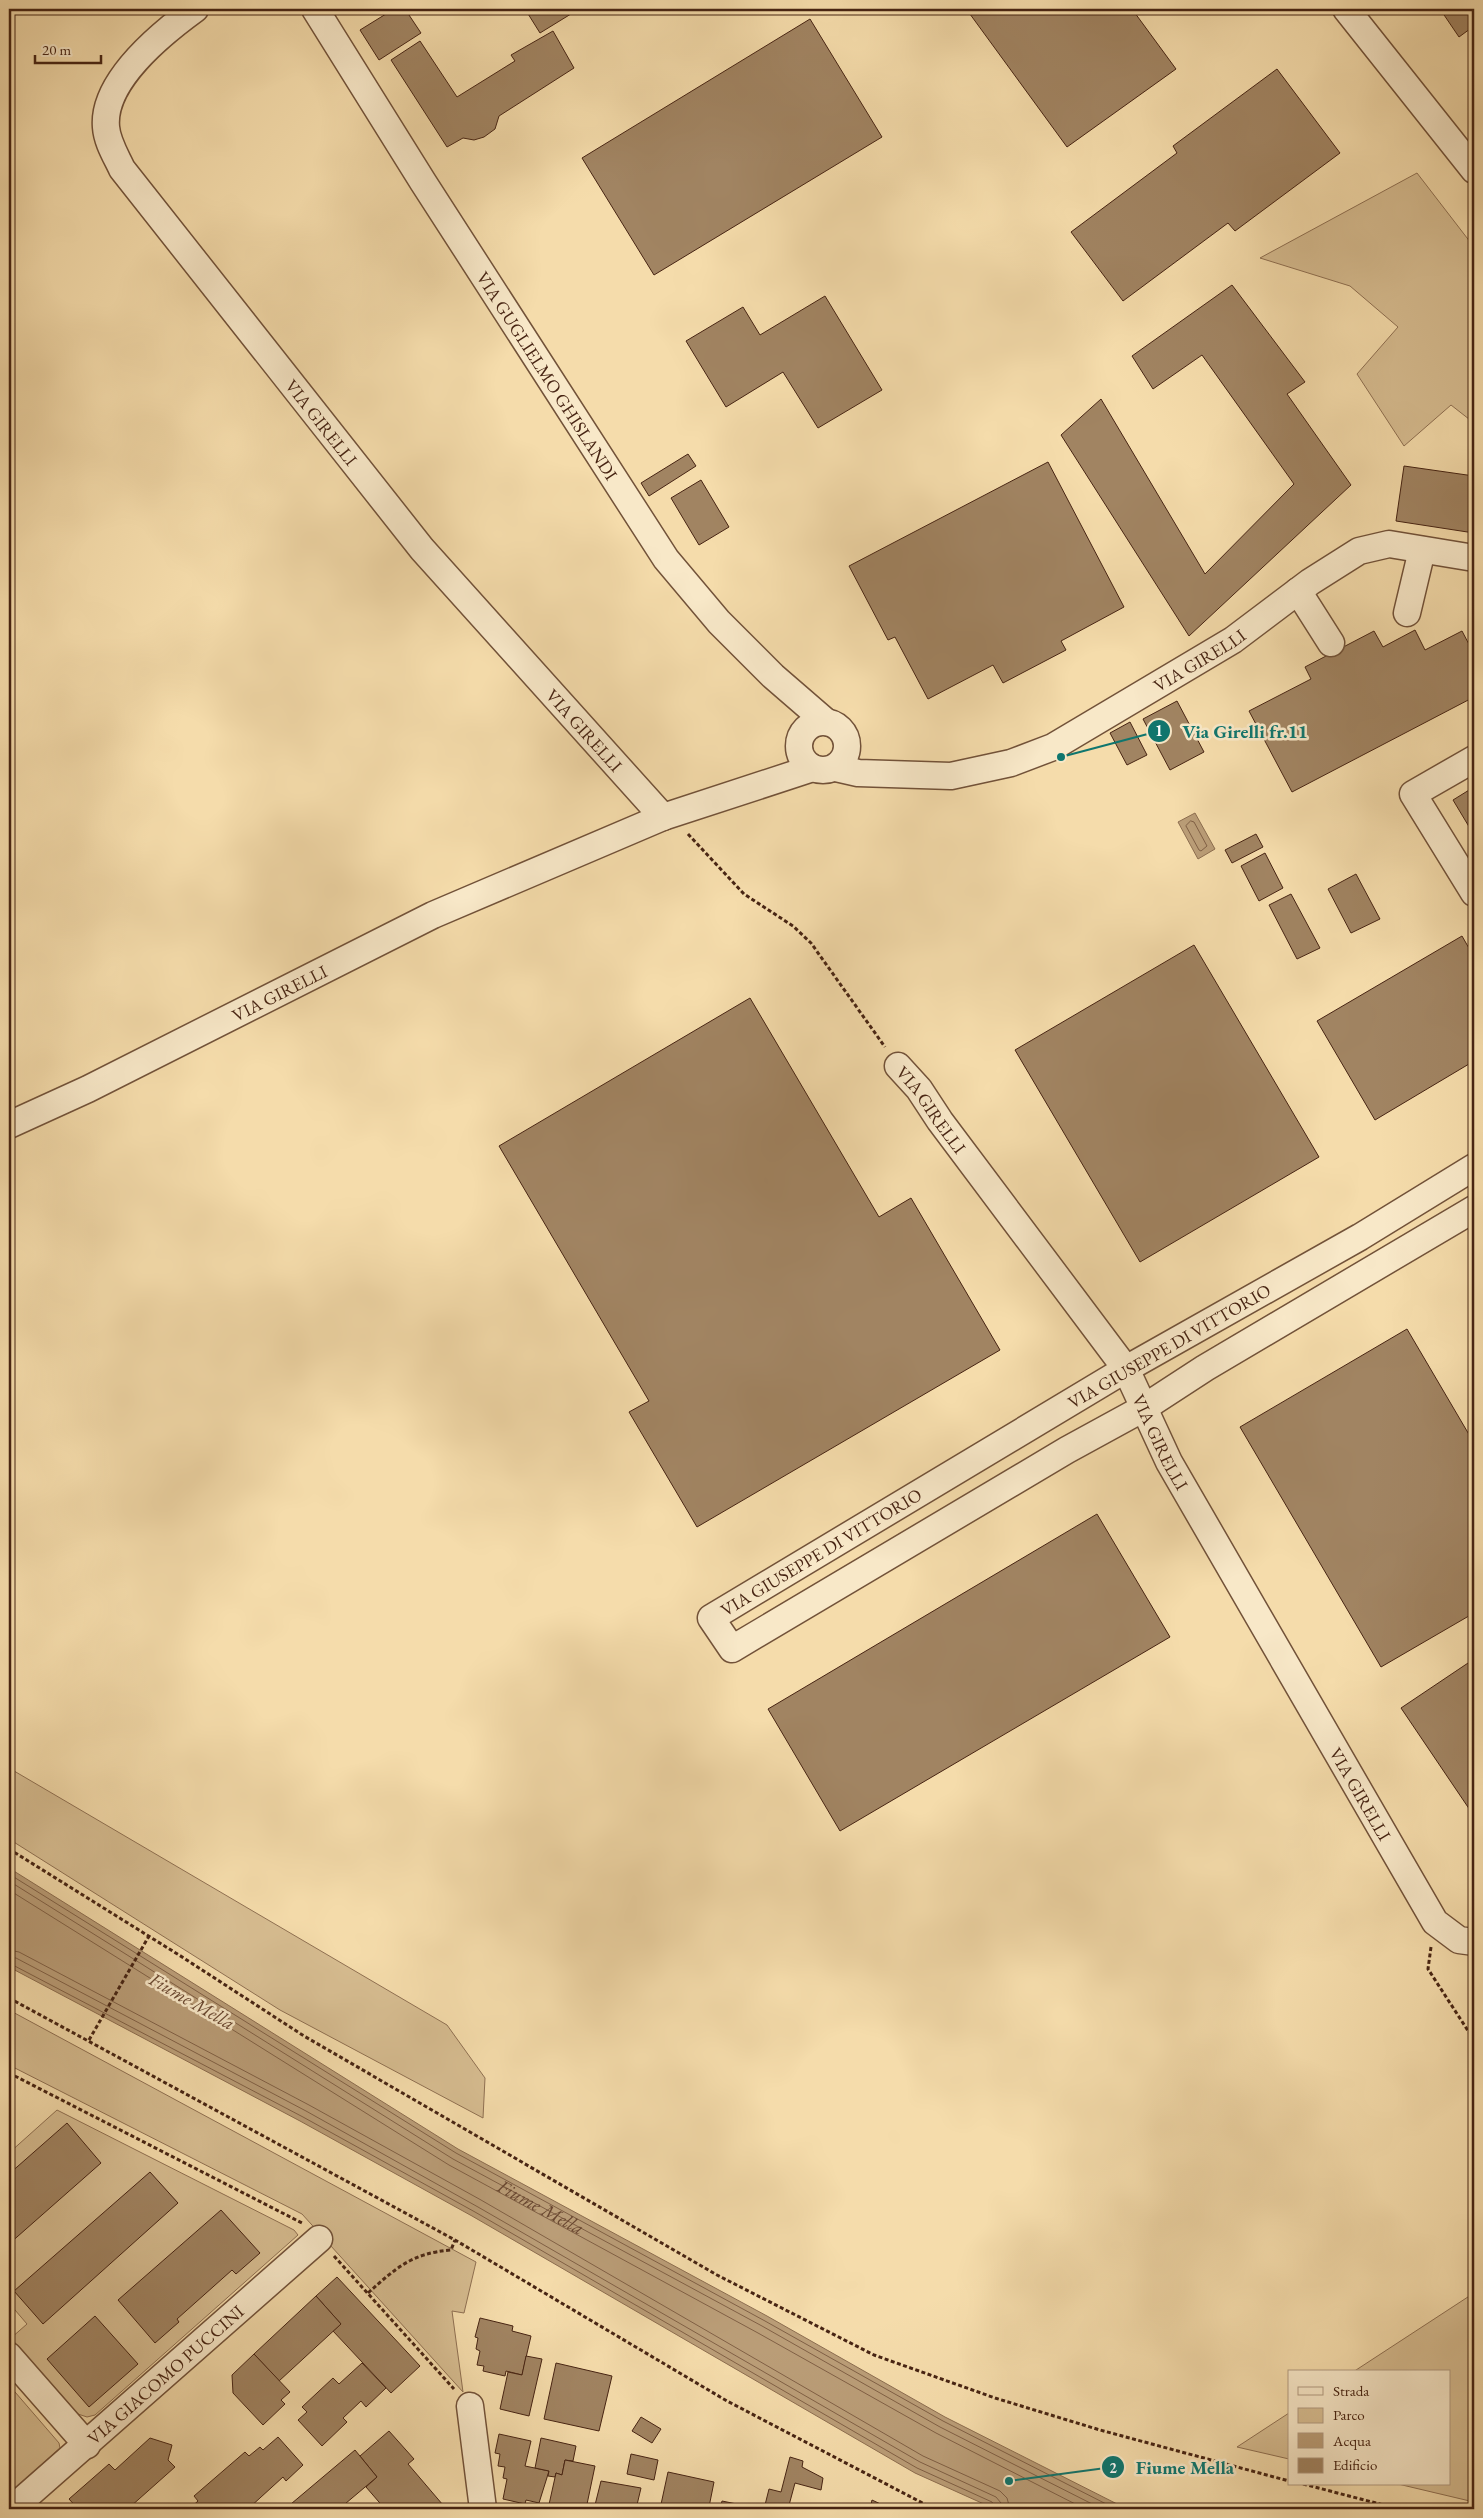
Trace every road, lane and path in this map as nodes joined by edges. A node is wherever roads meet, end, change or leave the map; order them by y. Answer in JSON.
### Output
{"nodes":[{"id":1,"x":195,"y":9,"type":"edge"},
{"id":2,"x":303,"y":9,"type":"edge"},
{"id":3,"x":315,"y":9,"type":"edge"},
{"id":4,"x":1346,"y":9,"type":"edge"},
{"id":5,"x":345,"y":56,"type":"junction"},
{"id":6,"x":1474,"y":170,"type":"edge"},
{"id":7,"x":1422,"y":550,"type":"junction"},
{"id":8,"x":1474,"y":558,"type":"edge"},
{"id":9,"x":1298,"y":591,"type":"junction"},
{"id":10,"x":1408,"y":614,"type":"dead end"},
{"id":11,"x":1330,"y":643,"type":"dead end"},
{"id":12,"x":773,"y":676,"type":"junction"},
{"id":13,"x":825,"y":721,"type":"junction"},
{"id":14,"x":800,"y":737,"type":"junction"},
{"id":15,"x":848,"y":742,"type":"junction"},
{"id":16,"x":1474,"y":759,"type":"edge"},
{"id":17,"x":824,"y":768,"type":"junction"},
{"id":18,"x":917,"y":777,"type":"junction"},
{"id":19,"x":663,"y":817,"type":"junction"},
{"id":20,"x":1474,"y":893,"type":"edge"},
{"id":21,"x":898,"y":1066,"type":"joint"},
{"id":22,"x":9,"y":1125,"type":"edge"},
{"id":23,"x":1474,"y":1167,"type":"edge"},
{"id":24,"x":1474,"y":1209,"type":"edge"},
{"id":25,"x":1126,"y":1369,"type":"junction"},
{"id":26,"x":1142,"y":1409,"type":"junction"},
{"id":27,"x":9,"y":1849,"type":"edge"},
{"id":28,"x":1435,"y":1922,"type":"junction"},
{"id":29,"x":149,"y":1936,"type":"junction"},
{"id":30,"x":1474,"y":1942,"type":"edge"},
{"id":31,"x":9,"y":1998,"type":"edge"},
{"id":32,"x":89,"y":2040,"type":"junction"},
{"id":33,"x":1474,"y":2040,"type":"edge"},
{"id":34,"x":9,"y":2073,"type":"edge"},
{"id":35,"x":319,"y":2239,"type":"junction"},
{"id":36,"x":455,"y":2240,"type":"junction"},
{"id":37,"x":368,"y":2293,"type":"junction"},
{"id":38,"x":9,"y":2356,"type":"edge"},
{"id":39,"x":470,"y":2406,"type":"joint"},
{"id":40,"x":87,"y":2445,"type":"junction"},
{"id":41,"x":1288,"y":2481,"type":"edge"},
{"id":42,"x":1311,"y":2486,"type":"edge"},
{"id":43,"x":15,"y":2508,"type":"edge"},
{"id":44,"x":483,"y":2509,"type":"edge"},
{"id":45,"x":934,"y":2509,"type":"edge"},
{"id":46,"x":1399,"y":2509,"type":"edge"}],
"edges":[{"from":1,"to":19,"type":"street","name":"VIA GIRELLI"},
{"from":2,"to":5,"type":"street","name":"VIA GUGLIELMO GHISLANDI"},
{"from":3,"to":5,"type":"street","name":"VIA GUGLIELMO GHISLANDI"},
{"from":4,"to":6,"type":"street"},
{"from":5,"to":12,"type":"street","name":"VIA GUGLIELMO GHISLANDI"},
{"from":7,"to":8,"type":"street","name":"VIA GIRELLI"},
{"from":7,"to":9,"type":"street","name":"VIA GIRELLI"},
{"from":7,"to":10,"type":"street"},
{"from":9,"to":11,"type":"street"},
{"from":9,"to":18,"type":"street","name":"VIA GIRELLI"},
{"from":12,"to":13,"type":"street","name":"VIA GUGLIELMO GHISLANDI"},
{"from":12,"to":14,"type":"street","name":"VIA GUGLIELMO GHISLANDI"},
{"from":13,"to":14,"type":"street"},
{"from":13,"to":15,"type":"street","name":"VIA GIRELLI"},
{"from":14,"to":17,"type":"street"},
{"from":15,"to":17,"type":"street"},
{"from":15,"to":18,"type":"street","name":"VIA GIRELLI"},
{"from":16,"to":20,"type":"street"},
{"from":17,"to":18,"type":"street","name":"VIA GIRELLI"},
{"from":17,"to":19,"type":"street","name":"VIA GIRELLI"},
{"from":19,"to":21,"type":"path","name":"VIA GIRELLI"},
{"from":19,"to":22,"type":"street","name":"VIA GIRELLI"},
{"from":21,"to":25,"type":"street","name":"VIA GIRELLI"},
{"from":23,"to":25,"type":"street","name":"VIA GIUSEPPE DI VITTORIO"},
{"from":24,"to":26,"type":"street","name":"VIA GIUSEPPE DI VITTORIO"},
{"from":25,"to":26,"type":"street","name":"VIA GIRELLI"},
{"from":25,"to":26,"type":"street","name":"VIA GIUSEPPE DI VITTORIO"},
{"from":26,"to":28,"type":"street","name":"VIA GIRELLI"},
{"from":27,"to":29,"type":"path"},
{"from":28,"to":30,"type":"street"},
{"from":28,"to":33,"type":"path"},
{"from":29,"to":32,"type":"path"},
{"from":29,"to":41,"type":"path"},
{"from":31,"to":32,"type":"path"},
{"from":32,"to":36,"type":"path"},
{"from":34,"to":35,"type":"path"},
{"from":35,"to":37,"type":"path"},
{"from":35,"to":40,"type":"street","name":"VIA GIACOMO PUCCINI"},
{"from":36,"to":37,"type":"path"},
{"from":36,"to":45,"type":"path"},
{"from":37,"to":39,"type":"path"},
{"from":38,"to":40,"type":"street"},
{"from":39,"to":44,"type":"street"},
{"from":40,"to":43,"type":"street","name":"VIA GIACOMO PUCCINI"},
{"from":42,"to":46,"type":"path"}]}
